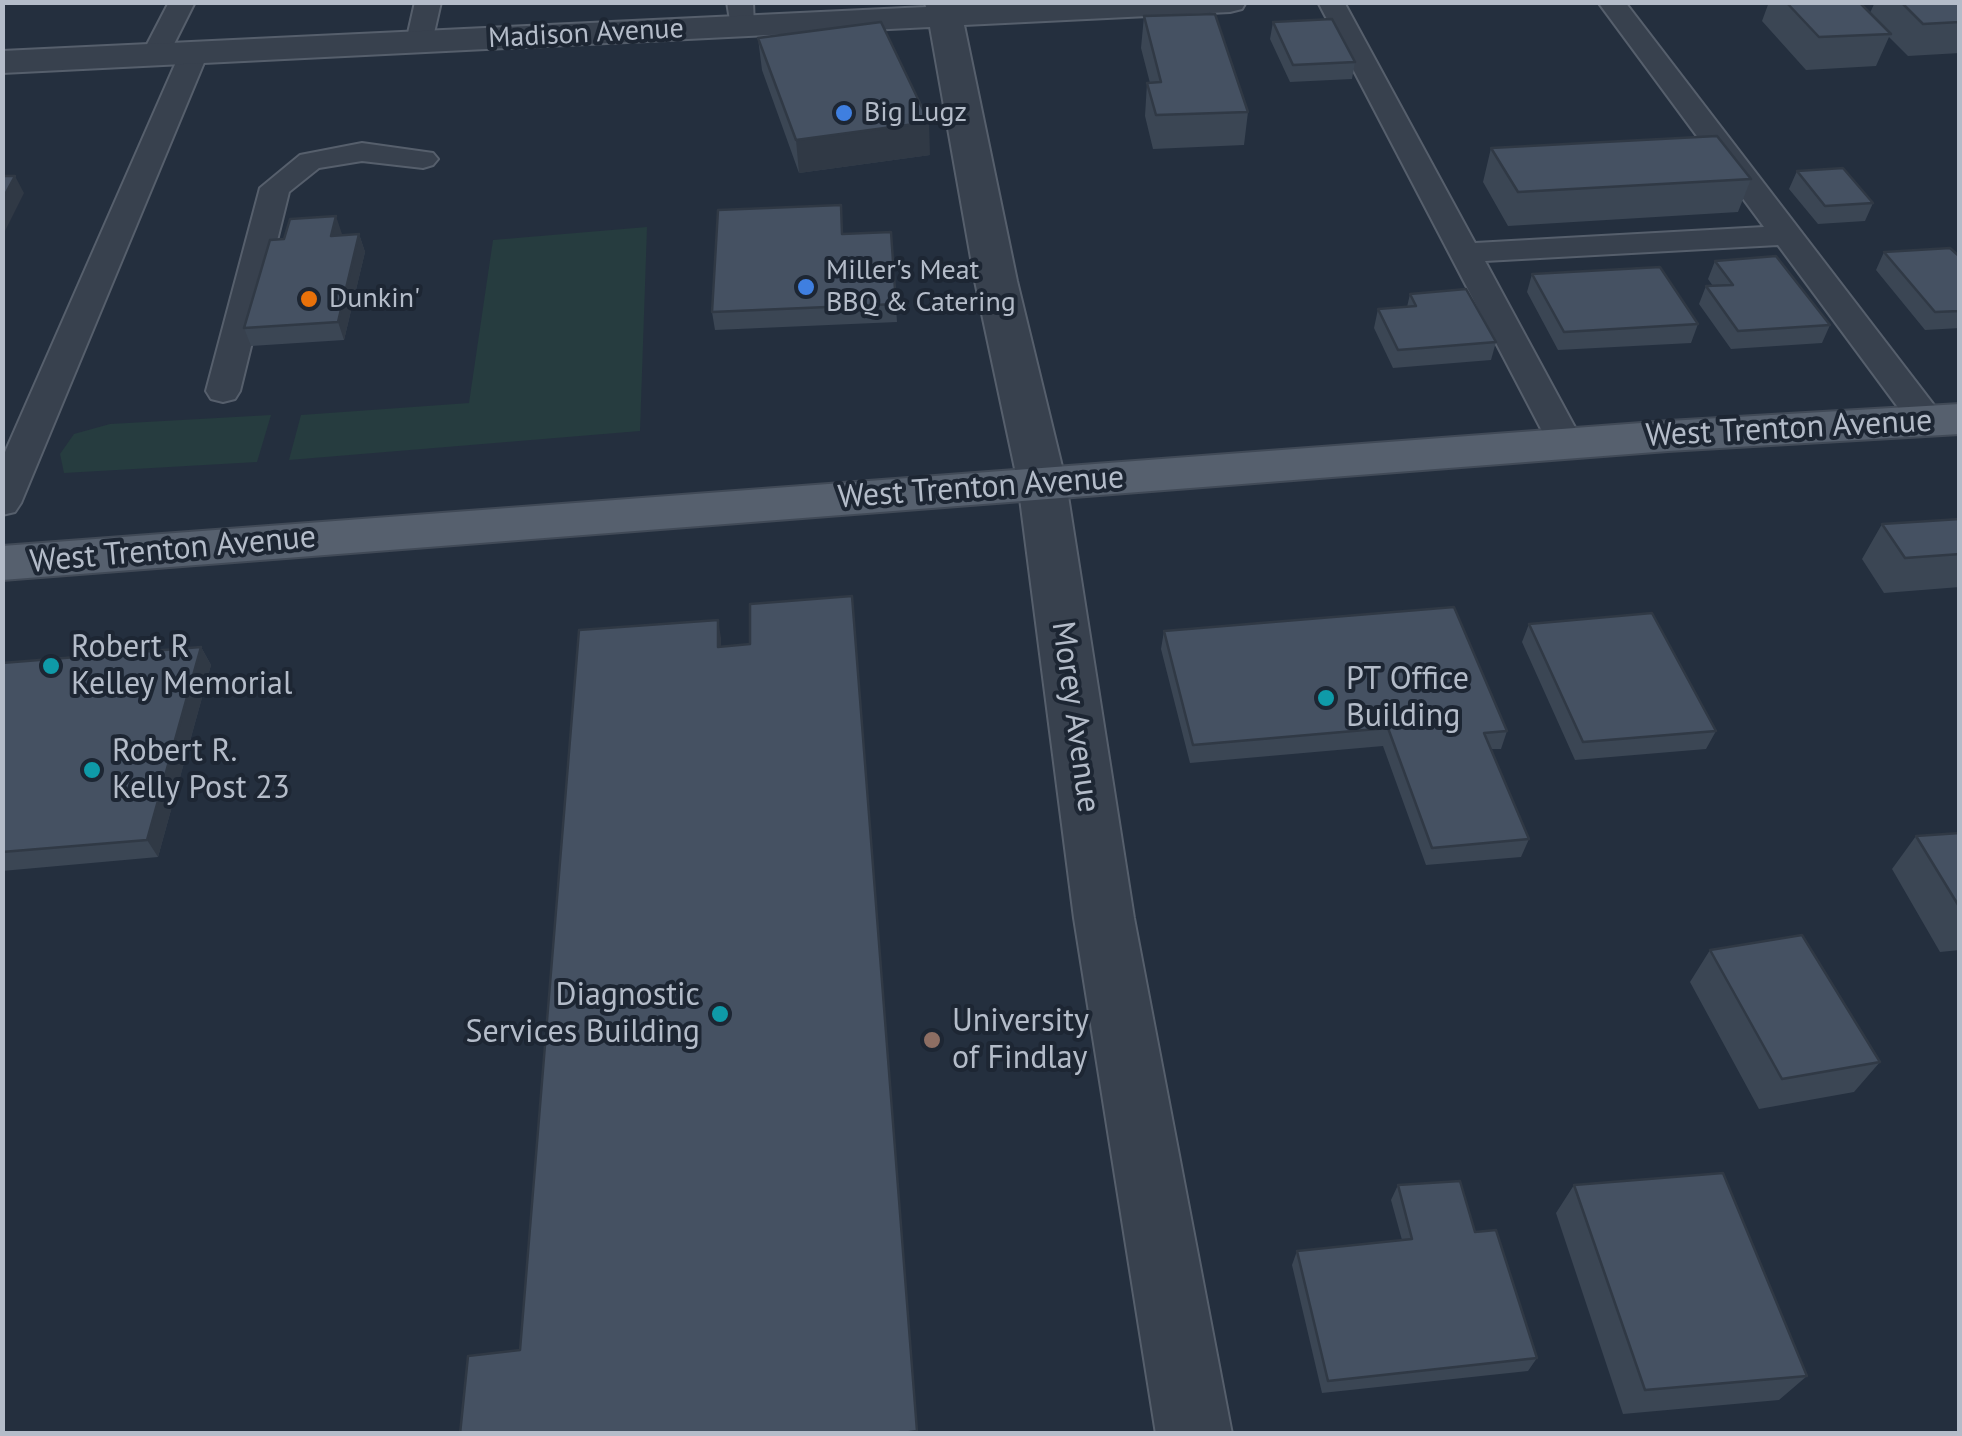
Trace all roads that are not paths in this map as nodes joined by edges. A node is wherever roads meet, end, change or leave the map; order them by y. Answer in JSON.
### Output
{"nodes":[{"id":1,"x":182,"y":2,"type":"edge"},
{"id":2,"x":428,"y":2,"type":"edge"},
{"id":3,"x":1230,"y":2,"type":"edge"},
{"id":4,"x":1332,"y":2,"type":"edge"},
{"id":5,"x":1611,"y":2,"type":"edge"},
{"id":6,"x":943,"y":10,"type":"edge"},
{"id":7,"x":740,"y":14,"type":"edge"},
{"id":8,"x":419,"y":42,"type":"junction"},
{"id":9,"x":156,"y":54,"type":"junction"},
{"id":10,"x":194,"y":54,"type":"junction"},
{"id":11,"x":2,"y":62,"type":"edge"},
{"id":12,"x":424,"y":158,"type":"dead end"},
{"id":13,"x":1787,"y":235,"type":"junction"},
{"id":14,"x":1466,"y":254,"type":"junction"},
{"id":15,"x":223,"y":391,"type":"dead end"},
{"id":16,"x":1943,"y":420,"type":"edge"},
{"id":17,"x":1566,"y":444,"type":"junction"},
{"id":18,"x":1042,"y":483,"type":"junction"},
{"id":19,"x":2,"y":503,"type":"edge"},
{"id":20,"x":2,"y":563,"type":"edge"},
{"id":21,"x":1194,"y":1434,"type":"edge"}],
"edges":[{"from":1,"to":9,"type":"lane"},
{"from":2,"to":8,"type":"lane"},
{"from":3,"to":6,"type":"street","name":"Madison Avenue"},
{"from":4,"to":14,"type":"lane"},
{"from":5,"to":13,"type":"lane"},
{"from":6,"to":7,"type":"street","name":"Madison Avenue"},
{"from":6,"to":18,"type":"street","name":"Morey Avenue"},
{"from":7,"to":8,"type":"street","name":"Madison Avenue"},
{"from":8,"to":10,"type":"street","name":"Madison Avenue"},
{"from":9,"to":10,"type":"street","name":"Madison Avenue"},
{"from":9,"to":11,"type":"street","name":"Madison Avenue"},
{"from":10,"to":19,"type":"lane"},
{"from":12,"to":15,"type":"lane"},
{"from":13,"to":14,"type":"lane"},
{"from":13,"to":16,"type":"lane"},
{"from":14,"to":17,"type":"lane"},
{"from":16,"to":17,"type":"main road","name":"West Trenton Avenue"},
{"from":17,"to":18,"type":"main road","name":"West Trenton Avenue"},
{"from":18,"to":20,"type":"main road","name":"West Trenton Avenue"},
{"from":18,"to":21,"type":"street","name":"Morey Avenue"}]}
